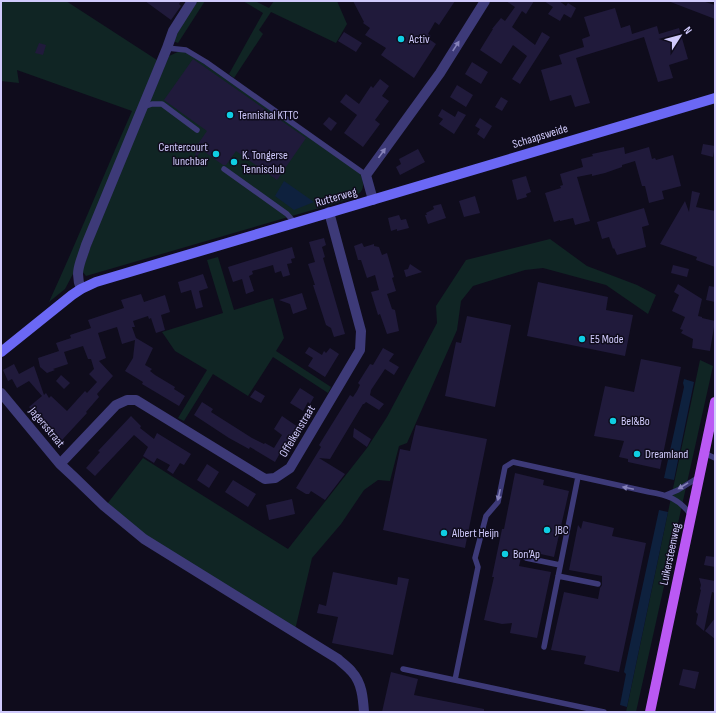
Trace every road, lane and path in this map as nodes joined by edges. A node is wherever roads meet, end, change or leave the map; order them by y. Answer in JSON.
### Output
{"nodes":[{"id":1,"x":192,"y":1,"type":"edge"},
{"id":2,"x":486,"y":1,"type":"edge"},
{"id":3,"x":167,"y":48,"type":"junction"},
{"id":4,"x":715,"y":98,"type":"edge"},
{"id":5,"x":143,"y":107,"type":"junction"},
{"id":6,"x":197,"y":130,"type":"dead end"},
{"id":7,"x":224,"y":169,"type":"dead end"},
{"id":8,"x":366,"y":175,"type":"junction"},
{"id":9,"x":373,"y":200,"type":"junction"},
{"id":10,"x":329,"y":212,"type":"junction"},
{"id":11,"x":295,"y":223,"type":"junction"},
{"id":12,"x":80,"y":289,"type":"junction"},
{"id":13,"x":1,"y":352,"type":"edge"},
{"id":14,"x":1,"y":393,"type":"edge"},
{"id":15,"x":715,"y":402,"type":"edge"},
{"id":16,"x":704,"y":453,"type":"junction"},
{"id":17,"x":715,"y":458,"type":"edge"},
{"id":18,"x":60,"y":464,"type":"junction"},
{"id":19,"x":578,"y":477,"type":"junction"},
{"id":20,"x":700,"y":477,"type":"junction"},
{"id":21,"x":666,"y":495,"type":"junction"},
{"id":22,"x":691,"y":515,"type":"junction"},
{"id":23,"x":526,"y":558,"type":"dead end"},
{"id":24,"x":560,"y":565,"type":"junction"},
{"id":25,"x":558,"y":576,"type":"junction"},
{"id":26,"x":598,"y":584,"type":"dead end"},
{"id":27,"x":544,"y":647,"type":"dead end"},
{"id":28,"x":403,"y":669,"type":"dead end"},
{"id":29,"x":455,"y":680,"type":"junction"},
{"id":30,"x":364,"y":712,"type":"edge"},
{"id":31,"x":604,"y":712,"type":"edge"},
{"id":32,"x":650,"y":712,"type":"edge"}],
"edges":[{"from":1,"to":3,"type":"street"},
{"from":8,"to":2,"type":"street","name":"Rutterweg","one_way":true},
{"from":3,"to":5,"type":"street"},
{"from":3,"to":8,"type":"lane"},
{"from":4,"to":9,"type":"street","name":"Schaapsweide"},
{"from":5,"to":6,"type":"lane"},
{"from":5,"to":12,"type":"street"},
{"from":7,"to":11,"type":"lane"},
{"from":8,"to":9,"type":"street","name":"Rutterweg"},
{"from":9,"to":10,"type":"street","name":"Rutterweg"},
{"from":10,"to":11,"type":"street","name":"Rutterweg"},
{"from":10,"to":18,"type":"street","name":"Offelkenstraat"},
{"from":11,"to":12,"type":"street","name":"Rutterweg"},
{"from":12,"to":13,"type":"street","name":"Rutterweg"},
{"from":14,"to":18,"type":"street","name":"Jagersstraat"},
{"from":15,"to":16,"type":"main road","name":"Luikersteenweg"},
{"from":16,"to":17,"type":"lane"},
{"from":16,"to":20,"type":"main road","name":"Luikersteenweg"},
{"from":18,"to":30,"type":"street","name":"Jagersstraat"},
{"from":21,"to":19,"type":"lane","one_way":true},
{"from":19,"to":24,"type":"lane"},
{"from":19,"to":29,"type":"lane","one_way":true},
{"from":20,"to":21,"type":"lane","one_way":true},
{"from":20,"to":22,"type":"main road","name":"Luikersteenweg"},
{"from":21,"to":22,"type":"lane"},
{"from":22,"to":32,"type":"main road","name":"Luikersteenweg"},
{"from":23,"to":24,"type":"lane"},
{"from":24,"to":25,"type":"lane"},
{"from":25,"to":26,"type":"lane"},
{"from":25,"to":27,"type":"lane"},
{"from":28,"to":29,"type":"lane"},
{"from":29,"to":31,"type":"lane"}]}
